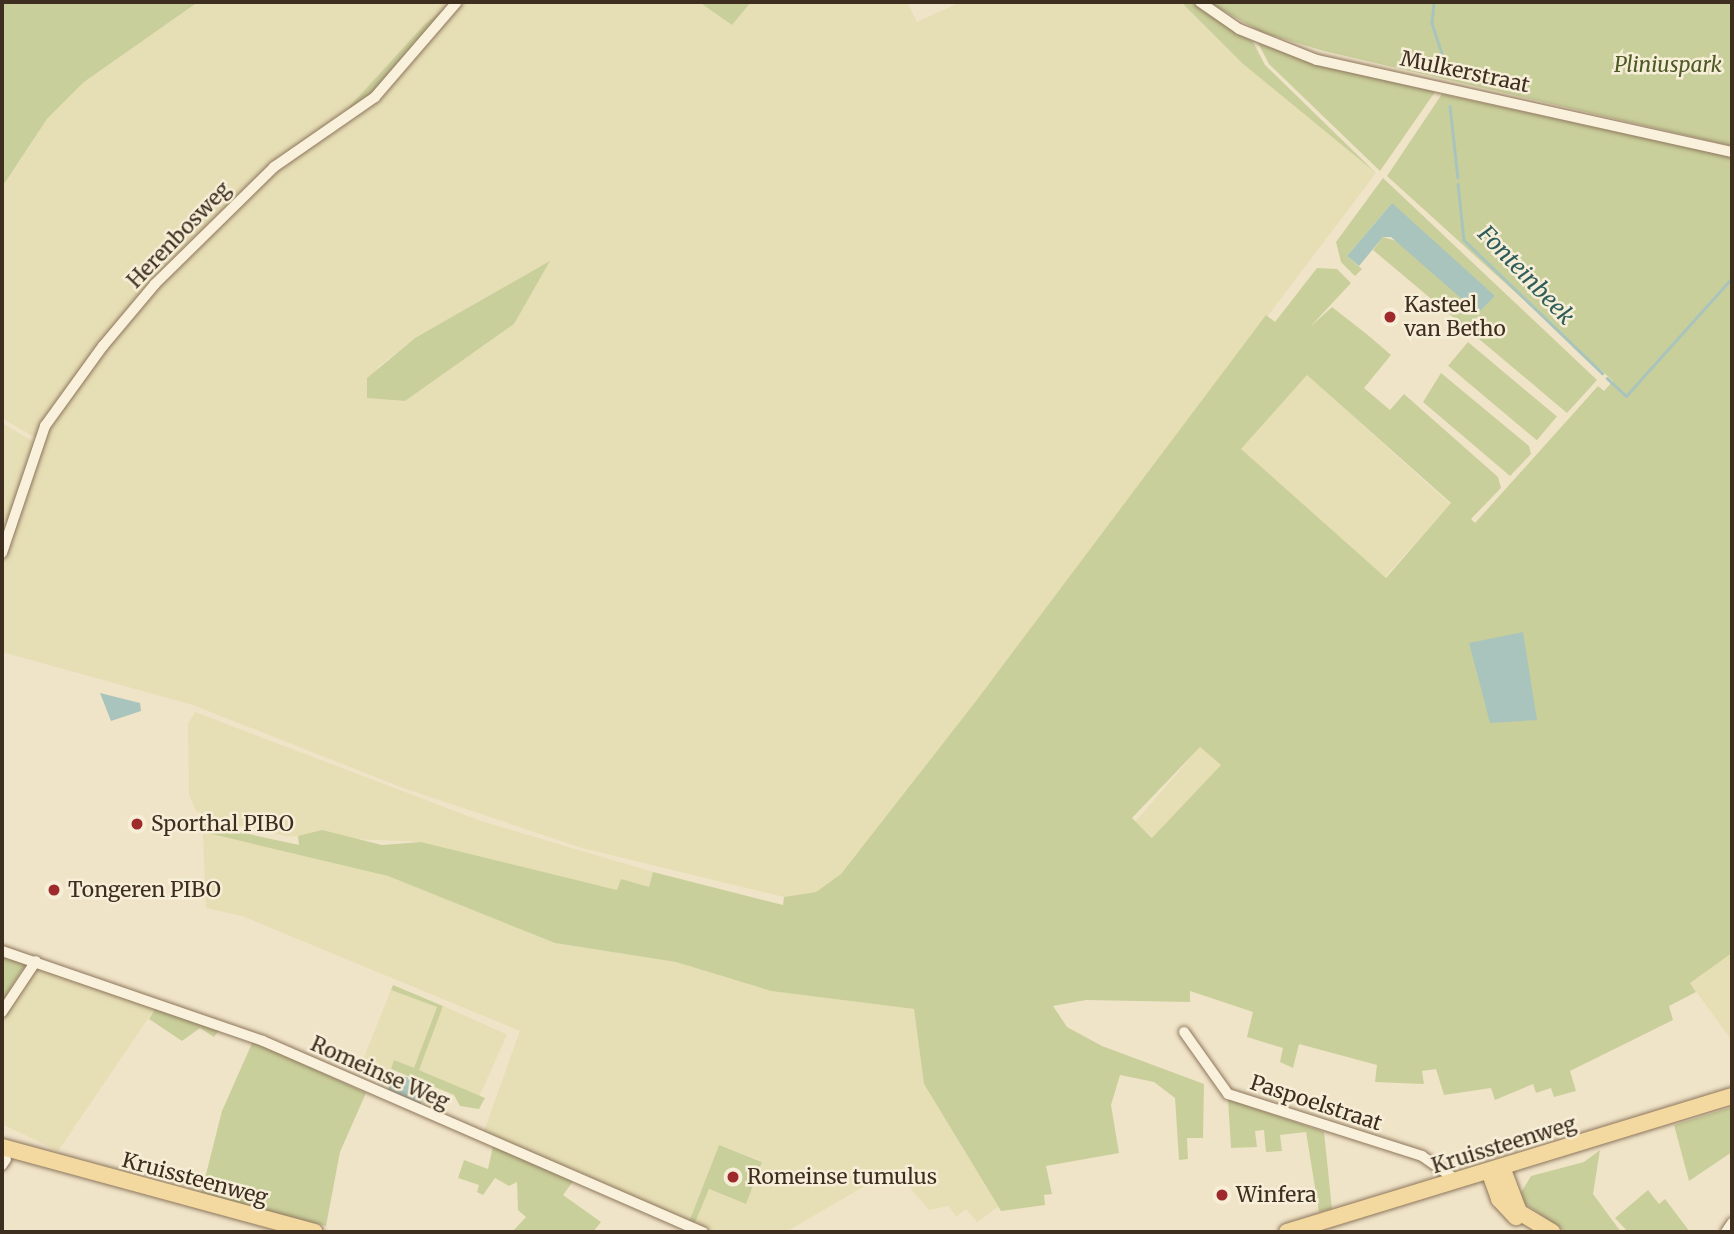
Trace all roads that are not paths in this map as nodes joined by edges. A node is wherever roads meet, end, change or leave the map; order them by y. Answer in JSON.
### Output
{"nodes":[{"id":1,"x":457,"y":2,"type":"edge"},
{"id":2,"x":1200,"y":2,"type":"edge"},
{"id":3,"x":1732,"y":152,"type":"edge"},
{"id":4,"x":2,"y":553,"type":"edge"},
{"id":5,"x":2,"y":951,"type":"edge"},
{"id":6,"x":36,"y":961,"type":"junction"},
{"id":7,"x":2,"y":1012,"type":"edge"},
{"id":8,"x":1184,"y":1032,"type":"dead end"},
{"id":9,"x":1732,"y":1097,"type":"edge"},
{"id":10,"x":2,"y":1138,"type":"edge"},
{"id":11,"x":3,"y":1157,"type":"edge"},
{"id":12,"x":64,"y":1164,"type":"junction"},
{"id":13,"x":1495,"y":1169,"type":"junction"},
{"id":14,"x":1458,"y":1181,"type":"junction"},
{"id":15,"x":1732,"y":1223,"type":"edge"},
{"id":16,"x":315,"y":1232,"type":"edge"},
{"id":17,"x":704,"y":1232,"type":"edge"},
{"id":18,"x":1287,"y":1232,"type":"edge"},
{"id":19,"x":1536,"y":1232,"type":"edge"},
{"id":20,"x":1552,"y":1232,"type":"edge"},
{"id":21,"x":1726,"y":1232,"type":"edge"}],
"edges":[{"from":1,"to":4,"type":"street","name":"Herenbosweg"},
{"from":2,"to":3,"type":"street","name":"Mulkerstraat"},
{"from":5,"to":6,"type":"street","name":"Romeinse Weg"},
{"from":6,"to":7,"type":"street"},
{"from":6,"to":17,"type":"street","name":"Romeinse Weg"},
{"from":8,"to":14,"type":"street","name":"Paspoelstraat"},
{"from":9,"to":13,"type":"main road","name":"Kruissteenweg"},
{"from":10,"to":12,"type":"main road","name":"Kruissteenweg"},
{"from":11,"to":12,"type":"main road","name":"Kruissteenweg"},
{"from":12,"to":16,"type":"main road","name":"Kruissteenweg"},
{"from":13,"to":14,"type":"main road","name":"Kruissteenweg"},
{"from":13,"to":19,"type":"main road"},
{"from":13,"to":20,"type":"main road"},
{"from":14,"to":18,"type":"main road","name":"Kruissteenweg"},
{"from":15,"to":21,"type":"street"}]}
